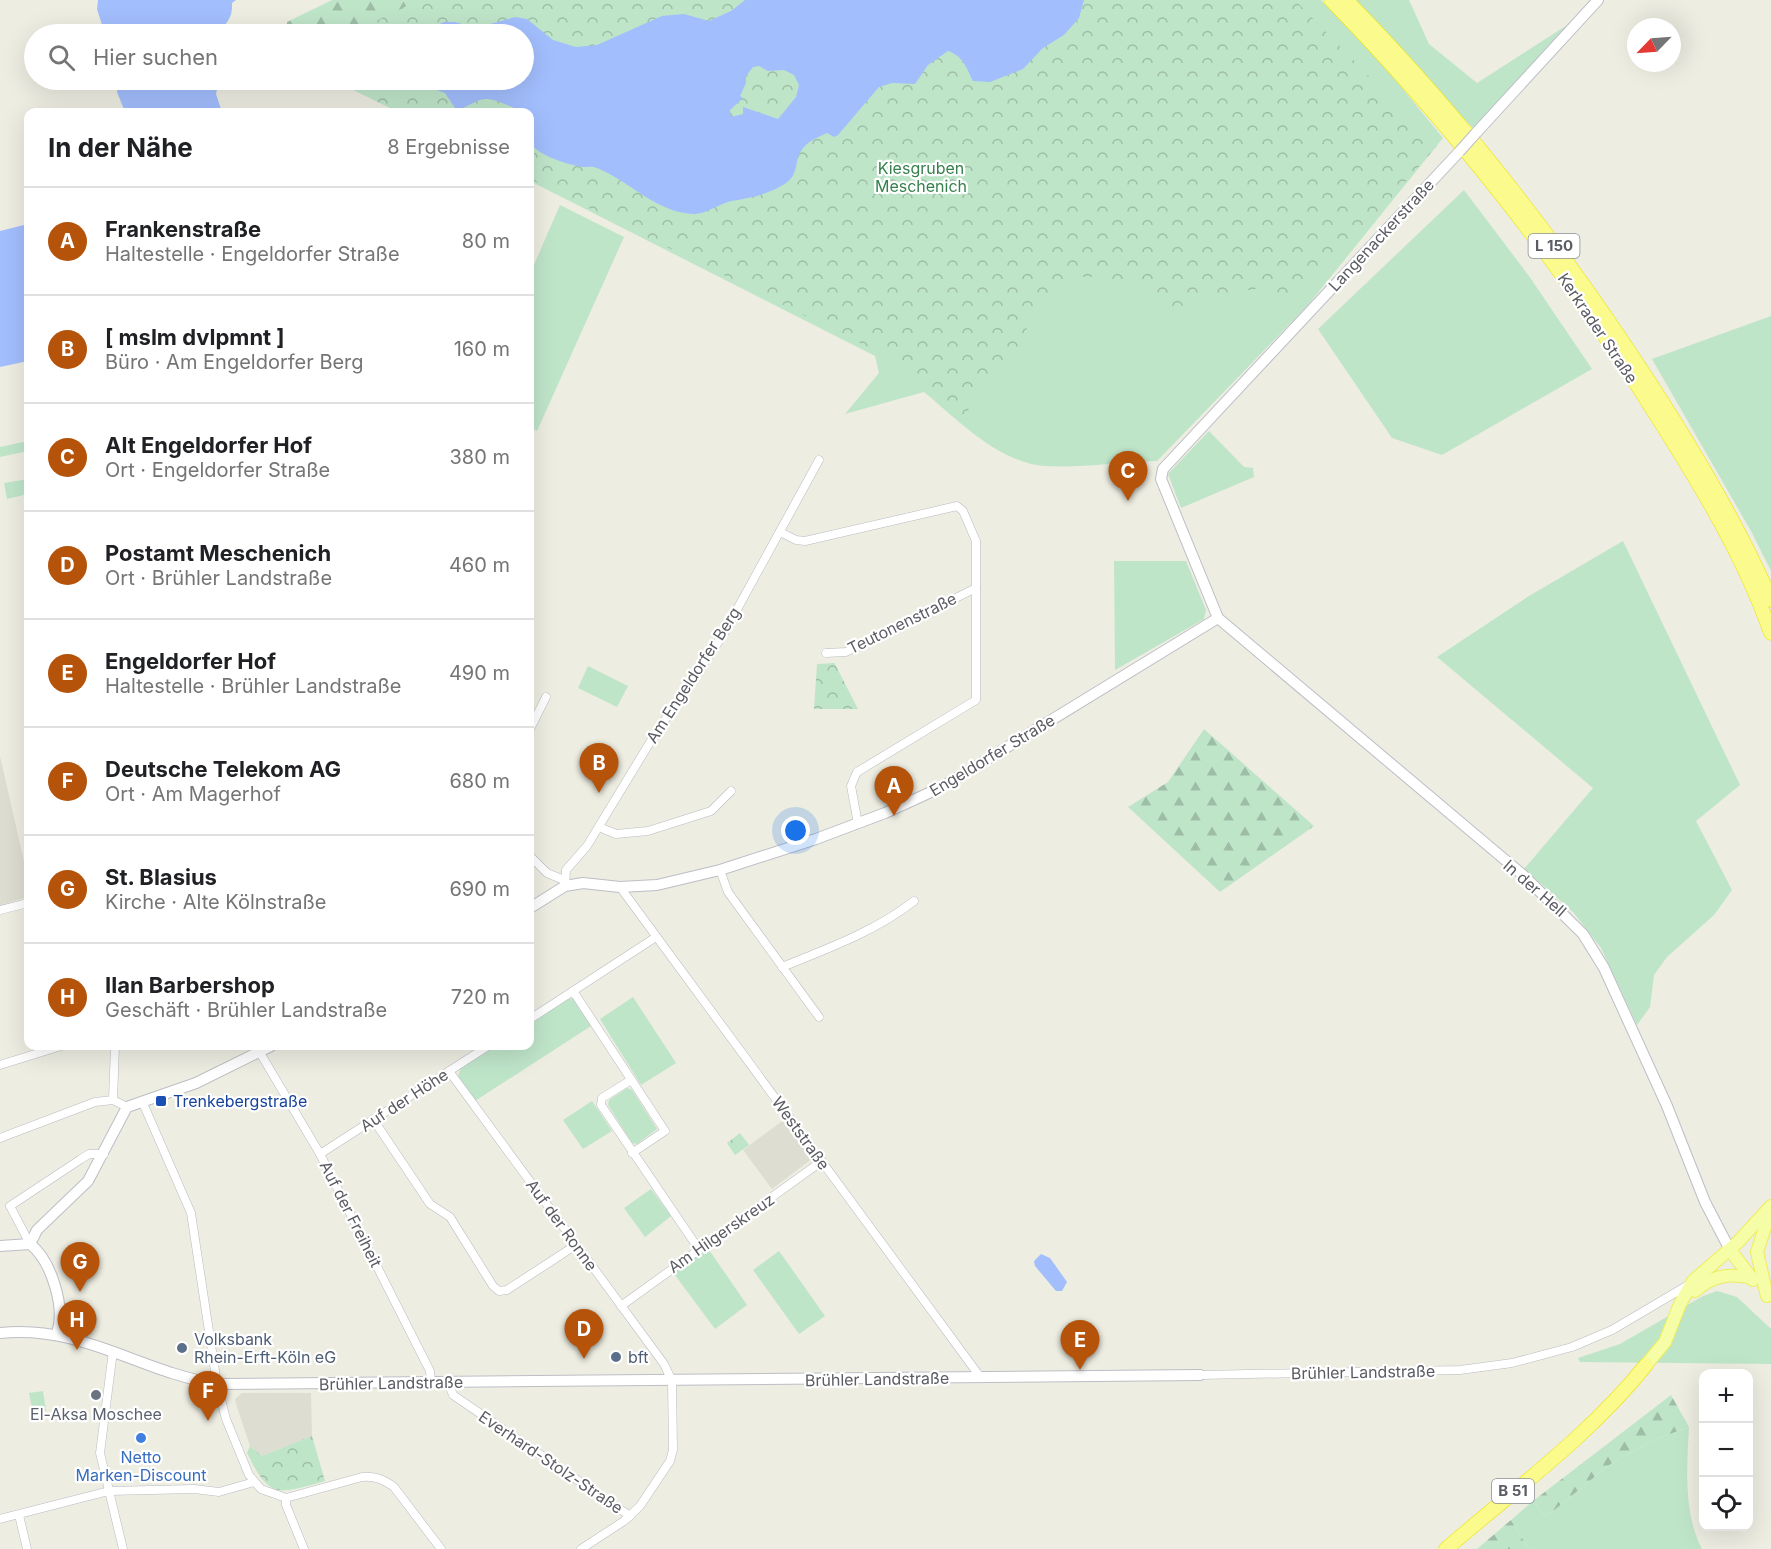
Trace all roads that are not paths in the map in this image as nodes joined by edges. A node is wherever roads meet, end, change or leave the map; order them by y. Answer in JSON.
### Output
{"nodes":[{"id":1,"x":1331,"y":0,"type":"edge"},
{"id":2,"x":1346,"y":0,"type":"edge"},
{"id":3,"x":1598,"y":0,"type":"edge"},
{"id":4,"x":819,"y":460,"type":"dead end"},
{"id":5,"x":780,"y":532,"type":"junction"},
{"id":6,"x":976,"y":588,"type":"junction"},
{"id":7,"x":1771,"y":600,"type":"edge"},
{"id":8,"x":1218,"y":618,"type":"junction"},
{"id":9,"x":1771,"y":633,"type":"edge"},
{"id":10,"x":826,"y":653,"type":"dead end"},
{"id":11,"x":546,"y":697,"type":"dead end"},
{"id":12,"x":534,"y":721,"type":"edge"},
{"id":13,"x":731,"y":791,"type":"dead end"},
{"id":14,"x":858,"y":824,"type":"junction"},
{"id":15,"x":599,"y":827,"type":"junction"},
{"id":16,"x":534,"y":859,"type":"edge"},
{"id":17,"x":720,"y":870,"type":"junction"},
{"id":18,"x":565,"y":883,"type":"junction"},
{"id":19,"x":620,"y":887,"type":"junction"},
{"id":20,"x":914,"y":901,"type":"dead end"},
{"id":21,"x":24,"y":904,"type":"edge"},
{"id":22,"x":534,"y":905,"type":"edge"},
{"id":23,"x":0,"y":910,"type":"edge"},
{"id":24,"x":656,"y":937,"type":"junction"},
{"id":25,"x":782,"y":967,"type":"junction"},
{"id":26,"x":573,"y":991,"type":"junction"},
{"id":27,"x":534,"y":1016,"type":"edge"},
{"id":28,"x":819,"y":1017,"type":"dead end"},
{"id":29,"x":48,"y":1050,"type":"edge"},
{"id":30,"x":115,"y":1050,"type":"edge"},
{"id":31,"x":482,"y":1050,"type":"edge"},
{"id":32,"x":259,"y":1051,"type":"joint"},
{"id":33,"x":0,"y":1065,"type":"edge"},
{"id":34,"x":449,"y":1071,"type":"junction"},
{"id":35,"x":631,"y":1080,"type":"junction"},
{"id":36,"x":113,"y":1100,"type":"junction"},
{"id":37,"x":142,"y":1101,"type":"junction"},
{"id":38,"x":127,"y":1107,"type":"junction"},
{"id":39,"x":373,"y":1119,"type":"junction"},
{"id":40,"x":0,"y":1138,"type":"edge"},
{"id":41,"x":632,"y":1153,"type":"junction"},
{"id":42,"x":104,"y":1154,"type":"junction"},
{"id":43,"x":320,"y":1154,"type":"junction"},
{"id":44,"x":822,"y":1161,"type":"junction"},
{"id":45,"x":1771,"y":1207,"type":"edge"},
{"id":46,"x":30,"y":1244,"type":"junction"},
{"id":47,"x":576,"y":1245,"type":"junction"},
{"id":48,"x":0,"y":1246,"type":"edge"},
{"id":49,"x":698,"y":1248,"type":"junction"},
{"id":50,"x":1730,"y":1250,"type":"junction"},
{"id":51,"x":1752,"y":1278,"type":"junction"},
{"id":52,"x":1694,"y":1281,"type":"junction"},
{"id":53,"x":1769,"y":1298,"type":"edge"},
{"id":54,"x":1680,"y":1304,"type":"junction"},
{"id":55,"x":621,"y":1306,"type":"junction"},
{"id":56,"x":0,"y":1333,"type":"edge"},
{"id":57,"x":57,"y":1333,"type":"junction"},
{"id":58,"x":113,"y":1351,"type":"junction"},
{"id":59,"x":1647,"y":1365,"type":"joint"},
{"id":60,"x":1200,"y":1375,"type":"joint"},
{"id":61,"x":981,"y":1378,"type":"junction"},
{"id":62,"x":672,"y":1381,"type":"junction"},
{"id":63,"x":448,"y":1382,"type":"junction"},
{"id":64,"x":431,"y":1383,"type":"junction"},
{"id":65,"x":217,"y":1384,"type":"junction"},
{"id":66,"x":254,"y":1482,"type":"junction"},
{"id":67,"x":109,"y":1491,"type":"junction"},
{"id":68,"x":286,"y":1498,"type":"junction"},
{"id":69,"x":19,"y":1515,"type":"junction"},
{"id":70,"x":630,"y":1516,"type":"junction"},
{"id":71,"x":0,"y":1519,"type":"edge"},
{"id":72,"x":27,"y":1549,"type":"edge"},
{"id":73,"x":123,"y":1549,"type":"edge"},
{"id":74,"x":304,"y":1549,"type":"edge"},
{"id":75,"x":441,"y":1549,"type":"edge"},
{"id":76,"x":581,"y":1549,"type":"edge"},
{"id":77,"x":1446,"y":1549,"type":"edge"}],
"edges":[{"from":1,"to":9,"type":"highway","name":"Kerkrader Straße","number":"L 150"},
{"from":2,"to":7,"type":"highway","name":"Kerkrader Straße","number":"L 150"},
{"from":3,"to":8,"type":"street","name":"Langenackerstraße","bridge":true},
{"from":4,"to":5,"type":"street","name":"Am Engeldorfer Berg"},
{"from":5,"to":6,"type":"street"},
{"from":5,"to":15,"type":"street","name":"Am Engeldorfer Berg"},
{"from":6,"to":10,"type":"street","name":"Teutonenstraße"},
{"from":6,"to":14,"type":"street"},
{"from":8,"to":14,"type":"street","name":"Engeldorfer Straße"},
{"from":8,"to":50,"type":"street","name":"In der Hell"},
{"from":11,"to":12,"type":"street"},
{"from":13,"to":15,"type":"street"},
{"from":14,"to":17,"type":"street","name":"Engeldorfer Straße"},
{"from":15,"to":18,"type":"street","name":"Am Engeldorfer Berg"},
{"from":16,"to":18,"type":"street"},
{"from":17,"to":19,"type":"street","name":"Engeldorfer Straße"},
{"from":17,"to":25,"type":"street"},
{"from":18,"to":19,"type":"street","name":"Engeldorfer Straße"},
{"from":18,"to":22,"type":"street","name":"Engeldorfer Straße"},
{"from":19,"to":24,"type":"street","name":"Weststraße"},
{"from":20,"to":25,"type":"street"},
{"from":21,"to":23,"type":"street"},
{"from":24,"to":26,"type":"street"},
{"from":24,"to":44,"type":"street","name":"Weststraße"},
{"from":25,"to":28,"type":"street"},
{"from":26,"to":27,"type":"street"},
{"from":26,"to":35,"type":"street"},
{"from":29,"to":33,"type":"street"},
{"from":30,"to":36,"type":"street"},
{"from":31,"to":34,"type":"street","name":"Auf der Höhe"},
{"from":32,"to":37,"type":"street"},
{"from":32,"to":43,"type":"street","name":"Auf der Freiheit"},
{"from":34,"to":39,"type":"street","name":"Auf der Höhe"},
{"from":34,"to":47,"type":"street","name":"Auf der Ronne"},
{"from":35,"to":41,"type":"street"},
{"from":35,"to":41,"type":"street"},
{"from":36,"to":38,"type":"street"},
{"from":36,"to":40,"type":"street"},
{"from":37,"to":38,"type":"street"},
{"from":37,"to":65,"type":"street"},
{"from":38,"to":42,"type":"street"},
{"from":39,"to":43,"type":"street","name":"Auf der Höhe"},
{"from":39,"to":47,"type":"street"},
{"from":41,"to":49,"type":"street"},
{"from":42,"to":46,"type":"street"},
{"from":42,"to":46,"type":"street"},
{"from":43,"to":64,"type":"street","name":"Auf der Freiheit"},
{"from":44,"to":49,"type":"street","name":"Am Hilgerskreuz"},
{"from":44,"to":61,"type":"street","name":"Weststraße"},
{"from":45,"to":50,"type":"main road","number":"B 51"},
{"from":45,"to":53,"type":"main road"},
{"from":46,"to":48,"type":"street"},
{"from":46,"to":57,"type":"street"},
{"from":47,"to":55,"type":"street","name":"Auf der Ronne"},
{"from":49,"to":55,"type":"street","name":"Am Hilgerskreuz"},
{"from":50,"to":51,"type":"main road"},
{"from":50,"to":52,"type":"main road","name":"Brühler Landstraße","number":"B 51"},
{"from":51,"to":53,"type":"main road"},
{"from":51,"to":54,"type":"main road"},
{"from":52,"to":54,"type":"main road","number":"B 51"},
{"from":52,"to":60,"type":"street","name":"Brühler Landstraße"},
{"from":54,"to":59,"type":"main road","number":"B 51"},
{"from":55,"to":62,"type":"street","name":"Auf der Ronne"},
{"from":56,"to":57,"type":"street","name":"Brühler Landstraße"},
{"from":57,"to":58,"type":"street","name":"Brühler Landstraße"},
{"from":58,"to":65,"type":"street","name":"Brühler Landstraße"},
{"from":58,"to":67,"type":"street"},
{"from":59,"to":77,"type":"highway","number":"B 51"},
{"from":60,"to":61,"type":"street","name":"Brühler Landstraße"},
{"from":61,"to":62,"type":"street","name":"Brühler Landstraße"},
{"from":62,"to":63,"type":"street","name":"Brühler Landstraße"},
{"from":62,"to":70,"type":"street"},
{"from":63,"to":64,"type":"street","name":"Brühler Landstraße"},
{"from":63,"to":70,"type":"street","name":"Everhard-Stolz-Straße"},
{"from":64,"to":65,"type":"street","name":"Brühler Landstraße"},
{"from":65,"to":66,"type":"street"},
{"from":66,"to":67,"type":"street"},
{"from":66,"to":68,"type":"street"},
{"from":67,"to":69,"type":"street"},
{"from":67,"to":73,"type":"street"},
{"from":68,"to":74,"type":"street"},
{"from":68,"to":75,"type":"street"},
{"from":69,"to":71,"type":"street"},
{"from":69,"to":72,"type":"street"},
{"from":70,"to":76,"type":"street"}]}
